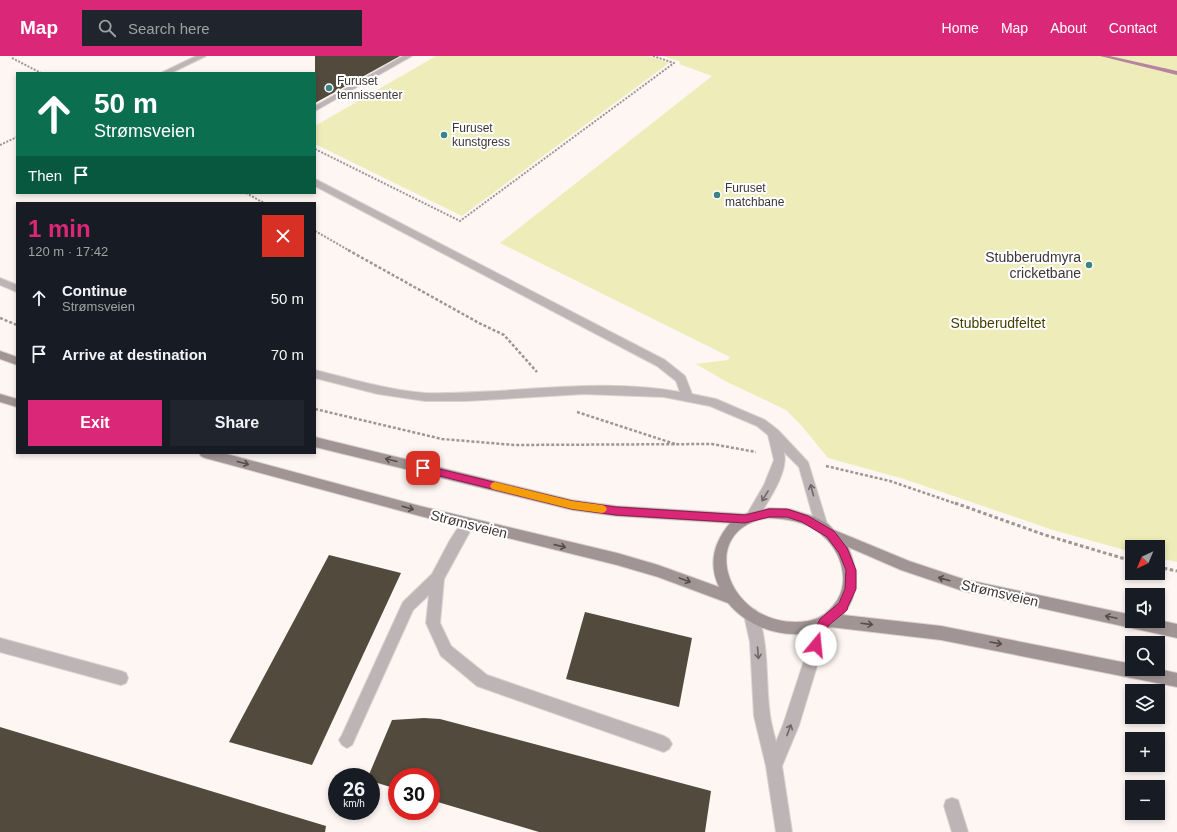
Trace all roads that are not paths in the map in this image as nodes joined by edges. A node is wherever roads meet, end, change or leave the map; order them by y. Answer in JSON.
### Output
{"nodes":[{"id":1,"x":202,"y":56,"type":"edge"},
{"id":2,"x":408,"y":56,"type":"edge"},
{"id":3,"x":167,"y":72,"type":"edge"},
{"id":4,"x":316,"y":108,"type":"edge"},
{"id":5,"x":316,"y":183,"type":"edge"},
{"id":6,"x":0,"y":281,"type":"edge"},
{"id":7,"x":16,"y":289,"type":"edge"},
{"id":8,"x":0,"y":355,"type":"edge"},
{"id":9,"x":16,"y":361,"type":"edge"},
{"id":10,"x":316,"y":374,"type":"edge"},
{"id":11,"x":0,"y":398,"type":"edge"},
{"id":12,"x":688,"y":398,"type":"junction"},
{"id":13,"x":16,"y":403,"type":"edge"},
{"id":14,"x":774,"y":433,"type":"junction"},
{"id":15,"x":316,"y":442,"type":"edge"},
{"id":16,"x":209,"y":454,"type":"edge"},
{"id":17,"x":749,"y":518,"type":"junction"},
{"id":18,"x":468,"y":524,"type":"junction"},
{"id":19,"x":826,"y":531,"type":"junction"},
{"id":20,"x":437,"y":578,"type":"junction"},
{"id":21,"x":731,"y":598,"type":"junction"},
{"id":22,"x":751,"y":615,"type":"junction"},
{"id":23,"x":826,"y":621,"type":"junction"},
{"id":24,"x":1177,"y":631,"type":"edge"},
{"id":25,"x":0,"y":645,"type":"edge"},
{"id":26,"x":121,"y":678,"type":"dead end"},
{"id":27,"x":1177,"y":680,"type":"edge"},
{"id":28,"x":347,"y":740,"type":"dead end"},
{"id":29,"x":664,"y":744,"type":"dead end"},
{"id":30,"x":774,"y":766,"type":"junction"},
{"id":31,"x":952,"y":806,"type":"dead end"},
{"id":32,"x":784,"y":832,"type":"edge"},
{"id":33,"x":960,"y":832,"type":"edge"}],
"edges":[{"from":1,"to":3,"type":"street"},
{"from":2,"to":4,"type":"street"},
{"from":5,"to":12,"type":"street"},
{"from":6,"to":7,"type":"street"},
{"from":8,"to":9,"type":"main road"},
{"from":10,"to":12,"type":"street"},
{"from":11,"to":13,"type":"main road"},
{"from":12,"to":14,"type":"street"},
{"from":14,"to":17,"type":"street","one_way":true},
{"from":19,"to":14,"type":"street","one_way":true},
{"from":17,"to":15,"type":"main road","one_way":true},
{"from":16,"to":18,"type":"main road","name":"Strømsveien","one_way":true},
{"from":17,"to":19,"type":"main road"},
{"from":17,"to":21,"type":"main road"},
{"from":18,"to":20,"type":"street"},
{"from":18,"to":21,"type":"main road","name":"Strømsveien","one_way":true},
{"from":19,"to":23,"type":"main road"},
{"from":24,"to":19,"type":"main road","name":"Strømsveien","one_way":true},
{"from":20,"to":28,"type":"street"},
{"from":20,"to":29,"type":"street"},
{"from":21,"to":22,"type":"main road"},
{"from":22,"to":23,"type":"main road"},
{"from":22,"to":30,"type":"street","one_way":true},
{"from":23,"to":27,"type":"main road","one_way":true},
{"from":30,"to":23,"type":"street","one_way":true},
{"from":25,"to":26,"type":"street"},
{"from":30,"to":32,"type":"street"},
{"from":31,"to":33,"type":"street"}]}
